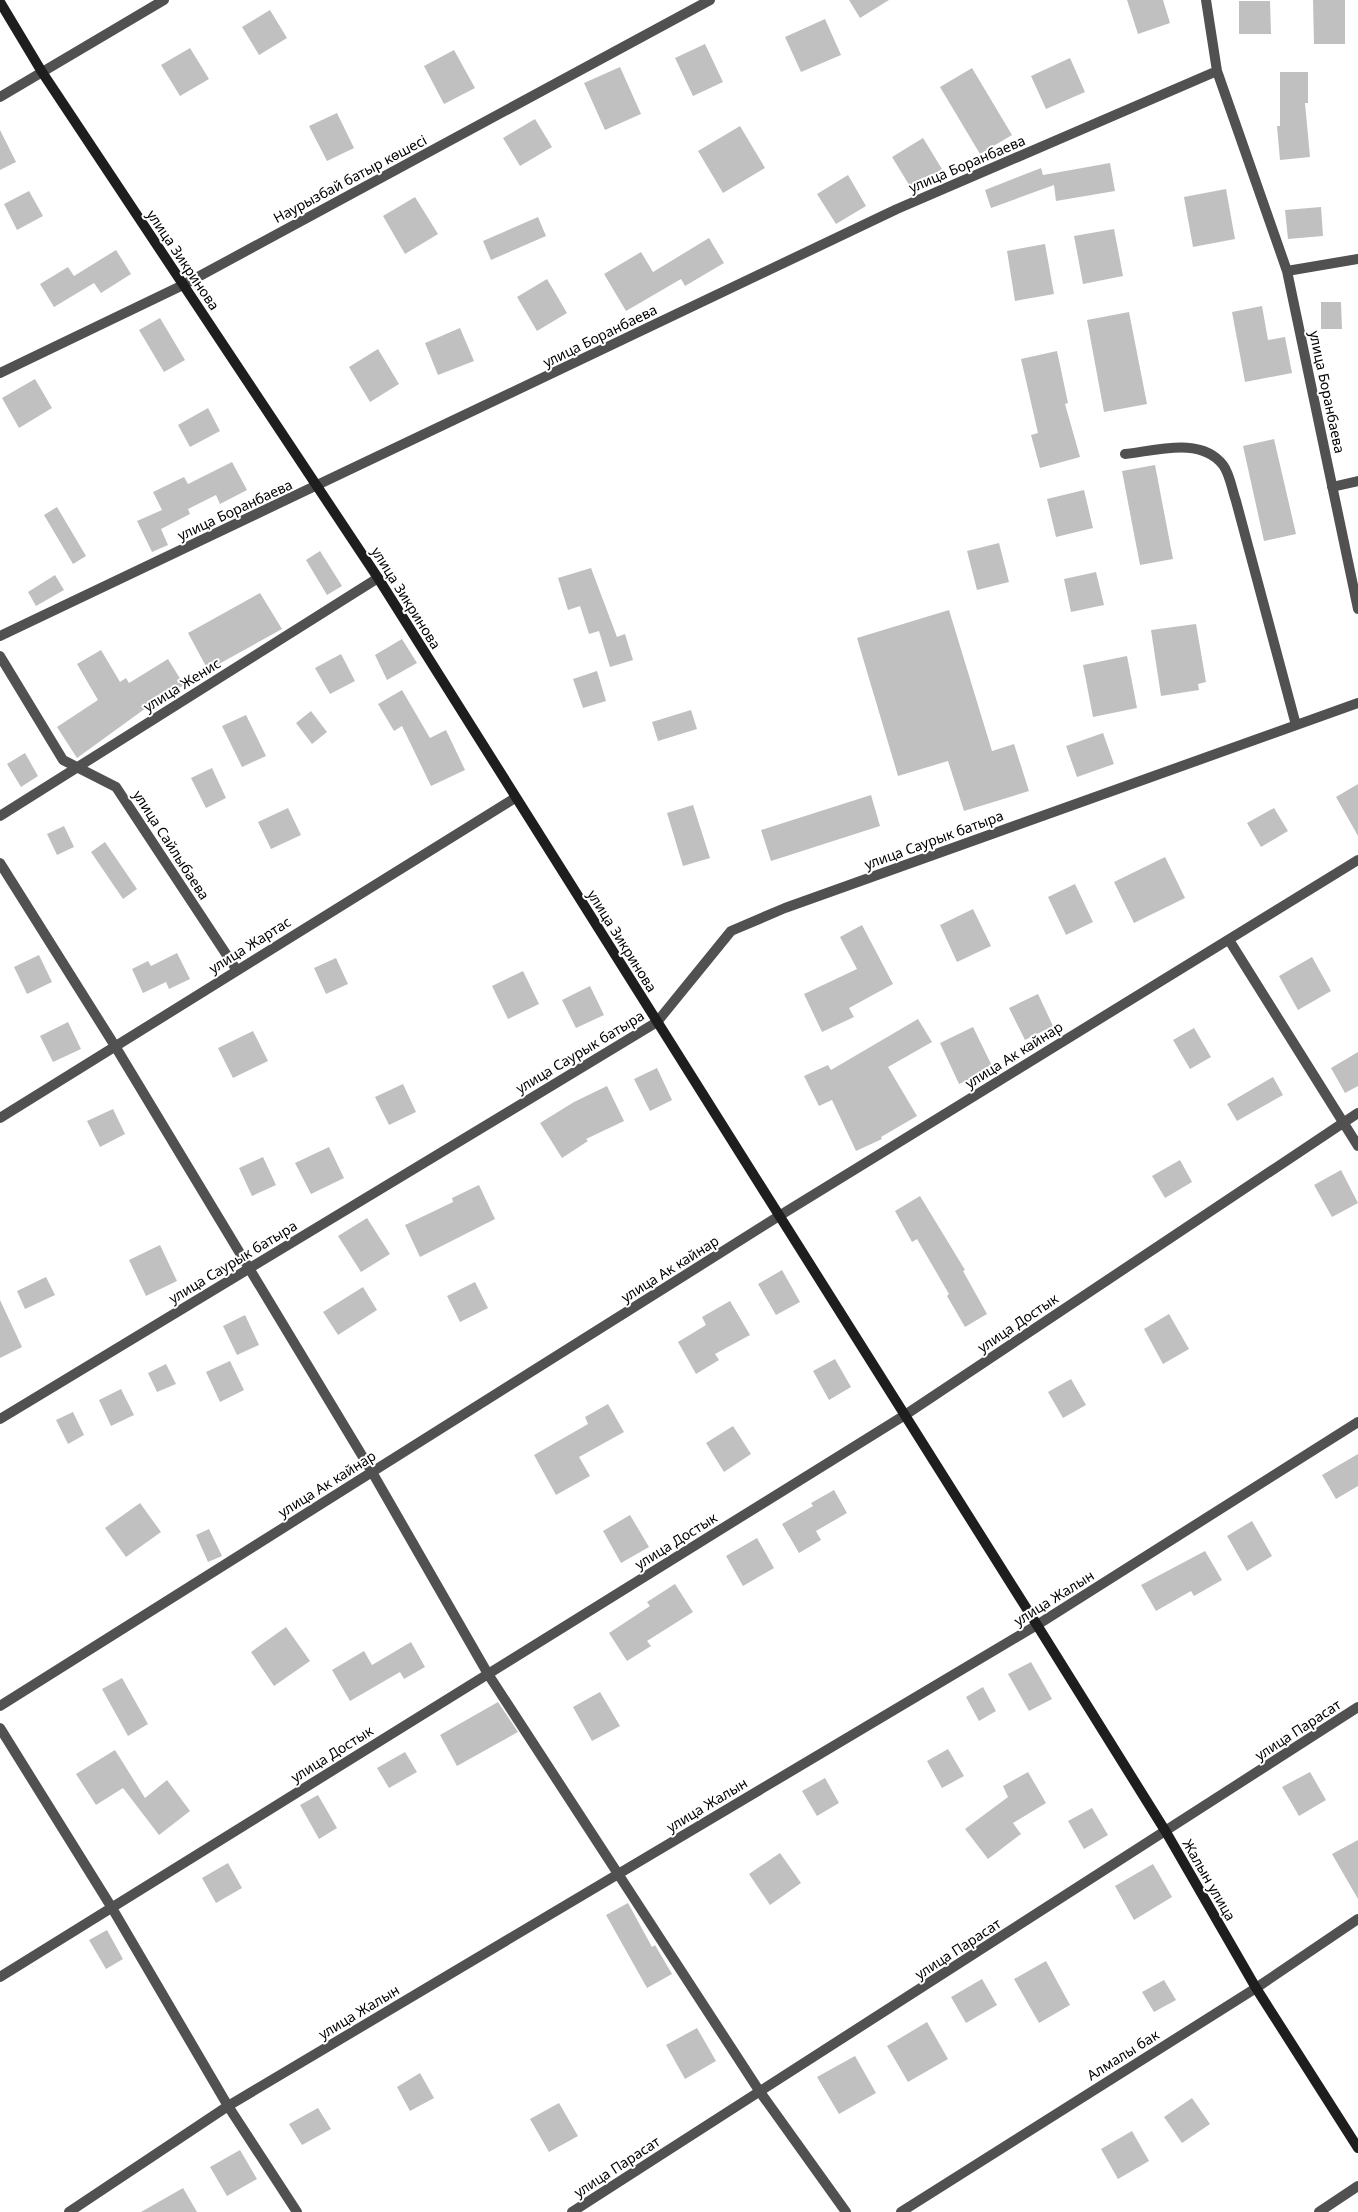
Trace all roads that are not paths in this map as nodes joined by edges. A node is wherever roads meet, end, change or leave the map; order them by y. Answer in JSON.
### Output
{"nodes":[{"id":1,"x":164,"y":0,"type":"edge"},
{"id":2,"x":710,"y":0,"type":"edge"},
{"id":3,"x":1206,"y":0,"type":"edge"},
{"id":4,"x":0,"y":2,"type":"edge"},
{"id":5,"x":1217,"y":70,"type":"junction"},
{"id":6,"x":42,"y":72,"type":"junction"},
{"id":7,"x":0,"y":97,"type":"edge"},
{"id":8,"x":1358,"y":259,"type":"edge"},
{"id":9,"x":1287,"y":271,"type":"junction"},
{"id":10,"x":183,"y":285,"type":"junction"},
{"id":11,"x":0,"y":373,"type":"edge"},
{"id":12,"x":1125,"y":454,"type":"dead end"},
{"id":13,"x":1358,"y":481,"type":"edge"},
{"id":14,"x":317,"y":487,"type":"junction"},
{"id":15,"x":1332,"y":487,"type":"junction"},
{"id":16,"x":378,"y":578,"type":"junction"},
{"id":17,"x":1358,"y":609,"type":"edge"},
{"id":18,"x":0,"y":636,"type":"edge"},
{"id":19,"x":0,"y":656,"type":"edge"},
{"id":20,"x":1358,"y":703,"type":"edge"},
{"id":21,"x":1296,"y":725,"type":"junction"},
{"id":22,"x":77,"y":767,"type":"junction"},
{"id":23,"x":515,"y":798,"type":"junction"},
{"id":24,"x":0,"y":816,"type":"edge"},
{"id":25,"x":1358,"y":860,"type":"edge"},
{"id":26,"x":0,"y":863,"type":"edge"},
{"id":27,"x":1229,"y":940,"type":"junction"},
{"id":28,"x":236,"y":969,"type":"junction"},
{"id":29,"x":658,"y":1022,"type":"junction"},
{"id":30,"x":115,"y":1046,"type":"junction"},
{"id":31,"x":1358,"y":1113,"type":"edge"},
{"id":32,"x":0,"y":1118,"type":"edge"},
{"id":33,"x":1343,"y":1123,"type":"junction"},
{"id":34,"x":1358,"y":1146,"type":"edge"},
{"id":35,"x":779,"y":1216,"type":"junction"},
{"id":36,"x":248,"y":1269,"type":"junction"},
{"id":37,"x":905,"y":1415,"type":"junction"},
{"id":38,"x":0,"y":1418,"type":"edge"},
{"id":39,"x":1358,"y":1422,"type":"edge"},
{"id":40,"x":372,"y":1472,"type":"junction"},
{"id":41,"x":1037,"y":1625,"type":"junction"},
{"id":42,"x":488,"y":1674,"type":"junction"},
{"id":43,"x":0,"y":1706,"type":"edge"},
{"id":44,"x":1358,"y":1707,"type":"edge"},
{"id":45,"x":0,"y":1728,"type":"edge"},
{"id":46,"x":1166,"y":1832,"type":"junction"},
{"id":47,"x":619,"y":1873,"type":"junction"},
{"id":48,"x":112,"y":1908,"type":"junction"},
{"id":49,"x":1358,"y":1919,"type":"edge"},
{"id":50,"x":0,"y":1977,"type":"edge"},
{"id":51,"x":1256,"y":1988,"type":"junction"},
{"id":52,"x":760,"y":2092,"type":"junction"},
{"id":53,"x":228,"y":2106,"type":"junction"},
{"id":54,"x":1358,"y":2148,"type":"edge"},
{"id":55,"x":1358,"y":2186,"type":"edge"},
{"id":56,"x":69,"y":2212,"type":"edge"},
{"id":57,"x":297,"y":2212,"type":"edge"},
{"id":58,"x":572,"y":2212,"type":"edge"},
{"id":59,"x":846,"y":2212,"type":"edge"},
{"id":60,"x":900,"y":2212,"type":"edge"},
{"id":61,"x":1319,"y":2212,"type":"edge"}],
"edges":[{"from":1,"to":6,"type":"street"},
{"from":2,"to":10,"type":"street","name":"Наурызбай батыр көшесі"},
{"from":3,"to":5,"type":"street","name":"улица Боранбаева"},
{"from":4,"to":6,"type":"street","name":"улица Зикринова"},
{"from":5,"to":9,"type":"street","name":"улица Боранбаева"},
{"from":5,"to":14,"type":"street","name":"улица Боранбаева"},
{"from":6,"to":7,"type":"street"},
{"from":6,"to":10,"type":"street","name":"улица Зикринова"},
{"from":8,"to":9,"type":"street"},
{"from":9,"to":15,"type":"street","name":"улица Боранбаева"},
{"from":10,"to":11,"type":"street","name":"Наурызбай батыр көшесі"},
{"from":10,"to":14,"type":"street","name":"улица Зикринова"},
{"from":12,"to":21,"type":"street"},
{"from":13,"to":15,"type":"street"},
{"from":14,"to":16,"type":"street","name":"улица Зикринова"},
{"from":14,"to":18,"type":"street","name":"улица Боранбаева"},
{"from":15,"to":17,"type":"street","name":"улица Боранбаева"},
{"from":16,"to":22,"type":"street","name":"улица Женис"},
{"from":16,"to":23,"type":"street","name":"улица Зикринова"},
{"from":19,"to":22,"type":"street","name":"улица Сайлыбаева"},
{"from":20,"to":21,"type":"street","name":"улица Саурык батыра"},
{"from":21,"to":29,"type":"street","name":"улица Саурык батыра"},
{"from":22,"to":24,"type":"street","name":"улица Женис"},
{"from":22,"to":28,"type":"street","name":"улица Сайлыбаева"},
{"from":23,"to":28,"type":"street","name":"улица Жартас"},
{"from":23,"to":29,"type":"street","name":"улица Зикринова"},
{"from":25,"to":27,"type":"street","name":"улица Ак кайнар"},
{"from":26,"to":30,"type":"street"},
{"from":27,"to":33,"type":"street"},
{"from":27,"to":35,"type":"street","name":"улица Ак кайнар"},
{"from":28,"to":30,"type":"street","name":"улица Жартас"},
{"from":29,"to":35,"type":"street","name":"улица Зикринова"},
{"from":29,"to":36,"type":"street","name":"улица Саурык батыра"},
{"from":30,"to":32,"type":"street","name":"улица Жартас"},
{"from":30,"to":36,"type":"street"},
{"from":31,"to":33,"type":"street","name":"улица Достык"},
{"from":33,"to":34,"type":"street"},
{"from":33,"to":37,"type":"street","name":"улица Достык"},
{"from":35,"to":37,"type":"street","name":"улица Зикринова"},
{"from":35,"to":40,"type":"street","name":"улица Ак кайнар"},
{"from":36,"to":38,"type":"street","name":"улица Саурык батыра"},
{"from":36,"to":40,"type":"street"},
{"from":37,"to":41,"type":"street","name":"Жалын улица"},
{"from":37,"to":42,"type":"street","name":"улица Достык"},
{"from":39,"to":41,"type":"street","name":"улица Жалын"},
{"from":40,"to":42,"type":"street"},
{"from":40,"to":43,"type":"street","name":"улица Ак кайнар"},
{"from":41,"to":46,"type":"street","name":"Жалын улица"},
{"from":41,"to":47,"type":"street","name":"улица Жалын"},
{"from":42,"to":47,"type":"street"},
{"from":42,"to":48,"type":"street","name":"улица Достык"},
{"from":44,"to":46,"type":"street","name":"улица Парасат"},
{"from":45,"to":48,"type":"street"},
{"from":46,"to":51,"type":"street","name":"Жалын улица"},
{"from":46,"to":52,"type":"street","name":"улица Парасат"},
{"from":47,"to":52,"type":"street"},
{"from":47,"to":53,"type":"street","name":"улица Жалын"},
{"from":48,"to":50,"type":"street","name":"улица Достык"},
{"from":48,"to":53,"type":"street"},
{"from":49,"to":51,"type":"street","name":"Алмалы бак"},
{"from":51,"to":54,"type":"street","name":"Жалын улица"},
{"from":51,"to":60,"type":"street","name":"Алмалы бак"},
{"from":52,"to":58,"type":"street","name":"улица Парасат"},
{"from":52,"to":59,"type":"street"},
{"from":53,"to":56,"type":"street","name":"улица Жалын"},
{"from":53,"to":57,"type":"street"},
{"from":55,"to":61,"type":"street"}]}
